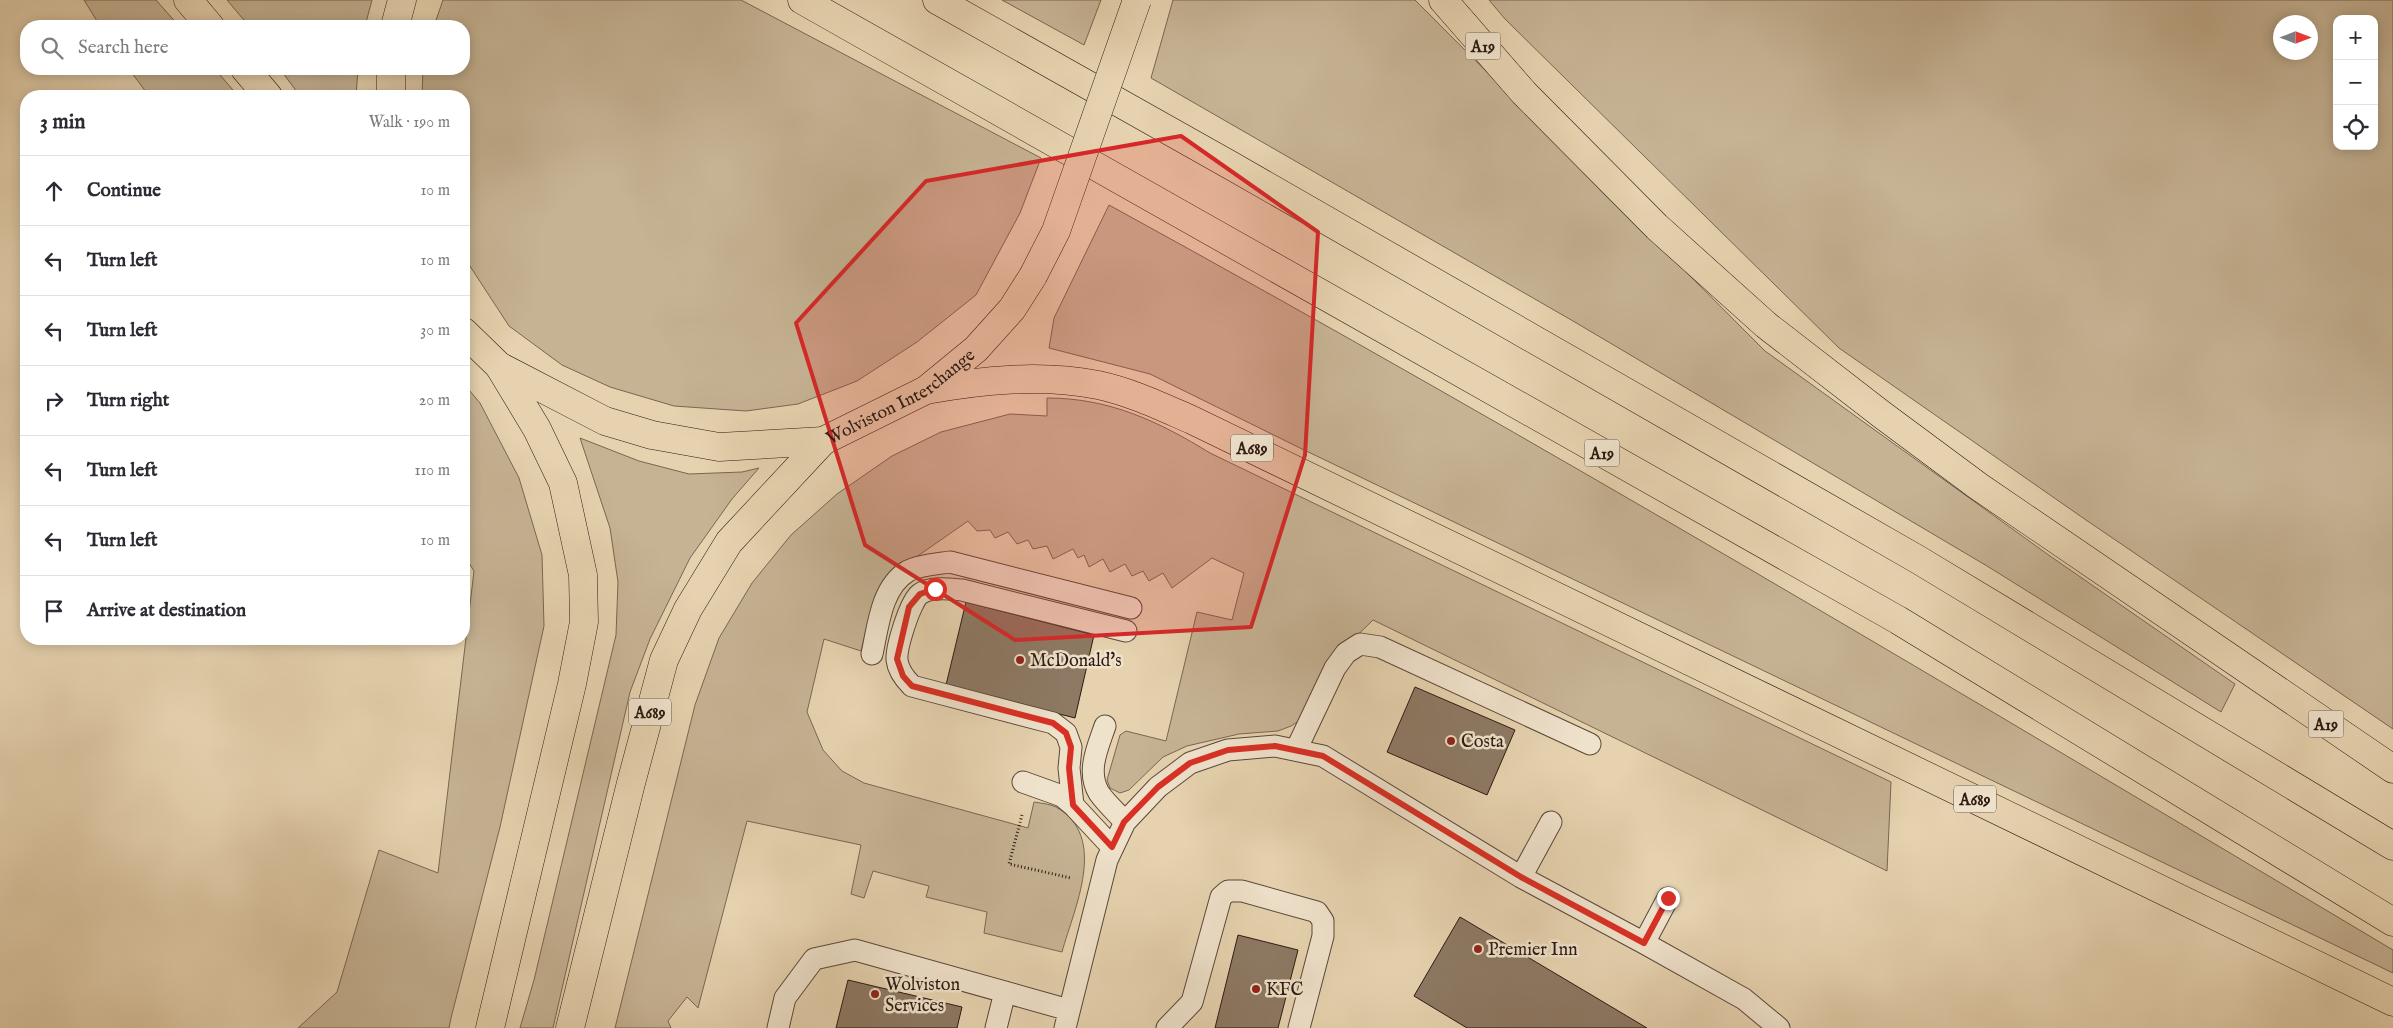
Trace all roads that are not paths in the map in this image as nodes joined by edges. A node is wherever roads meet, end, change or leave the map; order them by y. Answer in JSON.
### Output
{"nodes":[{"id":1,"x":188,"y":0,"type":"edge"},
{"id":2,"x":402,"y":0,"type":"edge"},
{"id":3,"x":802,"y":0,"type":"edge"},
{"id":4,"x":937,"y":0,"type":"edge"},
{"id":5,"x":1137,"y":0,"type":"edge"},
{"id":6,"x":1443,"y":0,"type":"edge"},
{"id":7,"x":205,"y":20,"type":"edge"},
{"id":8,"x":397,"y":20,"type":"edge"},
{"id":9,"x":250,"y":75,"type":"edge"},
{"id":10,"x":390,"y":75,"type":"edge"},
{"id":11,"x":263,"y":90,"type":"edge"},
{"id":12,"x":390,"y":90,"type":"edge"},
{"id":13,"x":470,"y":338,"type":"edge"},
{"id":14,"x":499,"y":366,"type":"junction"},
{"id":15,"x":926,"y":390,"type":"junction"},
{"id":16,"x":823,"y":441,"type":"junction"},
{"id":17,"x":1131,"y":608,"type":"dead end"},
{"id":18,"x":1126,"y":631,"type":"dead end"},
{"id":19,"x":872,"y":654,"type":"dead end"},
{"id":20,"x":1105,"y":726,"type":"dead end"},
{"id":21,"x":1590,"y":744,"type":"dead end"},
{"id":22,"x":1296,"y":750,"type":"junction"},
{"id":23,"x":2393,"y":769,"type":"edge"},
{"id":24,"x":1026,"y":783,"type":"road end"},
{"id":25,"x":1073,"y":805,"type":"junction"},
{"id":26,"x":1124,"y":822,"type":"junction"},
{"id":27,"x":1552,"y":822,"type":"dead end"},
{"id":28,"x":2393,"y":846,"type":"edge"},
{"id":29,"x":1112,"y":847,"type":"junction"},
{"id":30,"x":1521,"y":877,"type":"junction"},
{"id":31,"x":1668,"y":898,"type":"dead end"},
{"id":32,"x":2393,"y":922,"type":"edge"},
{"id":33,"x":1644,"y":943,"type":"junction"},
{"id":34,"x":1005,"y":992,"type":"junction"},
{"id":35,"x":2393,"y":1002,"type":"edge"},
{"id":36,"x":1067,"y":1019,"type":"edge"},
{"id":37,"x":490,"y":1028,"type":"edge"},
{"id":38,"x":570,"y":1028,"type":"edge"},
{"id":39,"x":778,"y":1028,"type":"edge"},
{"id":40,"x":996,"y":1028,"type":"edge"},
{"id":41,"x":1167,"y":1028,"type":"edge"},
{"id":42,"x":1299,"y":1028,"type":"edge"},
{"id":43,"x":1779,"y":1028,"type":"edge"}],
"edges":[{"from":1,"to":7,"type":"highway"},
{"from":2,"to":8,"type":"highway"},
{"from":3,"to":32,"type":"highway","number":"A19"},
{"from":4,"to":28,"type":"highway"},
{"from":5,"to":15,"type":"highway","name":"Wolviston Interchange","number":"A689","bridge":true},
{"from":6,"to":23,"type":"highway","number":"A19"},
{"from":9,"to":11,"type":"highway"},
{"from":10,"to":12,"type":"highway"},
{"from":13,"to":14,"type":"highway","name":"Wolviston Interchange","number":"A689"},
{"from":14,"to":16,"type":"highway","name":"Wolviston Interchange","number":"A689"},
{"from":14,"to":37,"type":"highway","number":"A689"},
{"from":15,"to":16,"type":"highway","name":"Wolviston Interchange","number":"A689"},
{"from":15,"to":35,"type":"highway","number":"A689"},
{"from":16,"to":38,"type":"highway","number":"A689"},
{"from":17,"to":19,"type":"lane"},
{"from":18,"to":25,"type":"lane"},
{"from":20,"to":26,"type":"lane"},
{"from":21,"to":22,"type":"lane"},
{"from":22,"to":26,"type":"lane"},
{"from":22,"to":30,"type":"lane"},
{"from":24,"to":25,"type":"lane"},
{"from":25,"to":29,"type":"lane"},
{"from":26,"to":29,"type":"lane"},
{"from":27,"to":30,"type":"lane"},
{"from":29,"to":36,"type":"lane"},
{"from":30,"to":33,"type":"lane"},
{"from":31,"to":33,"type":"lane"},
{"from":33,"to":43,"type":"lane"},
{"from":34,"to":36,"type":"lane"},
{"from":34,"to":39,"type":"lane"},
{"from":34,"to":40,"type":"lane"},
{"from":41,"to":42,"type":"lane"}]}
